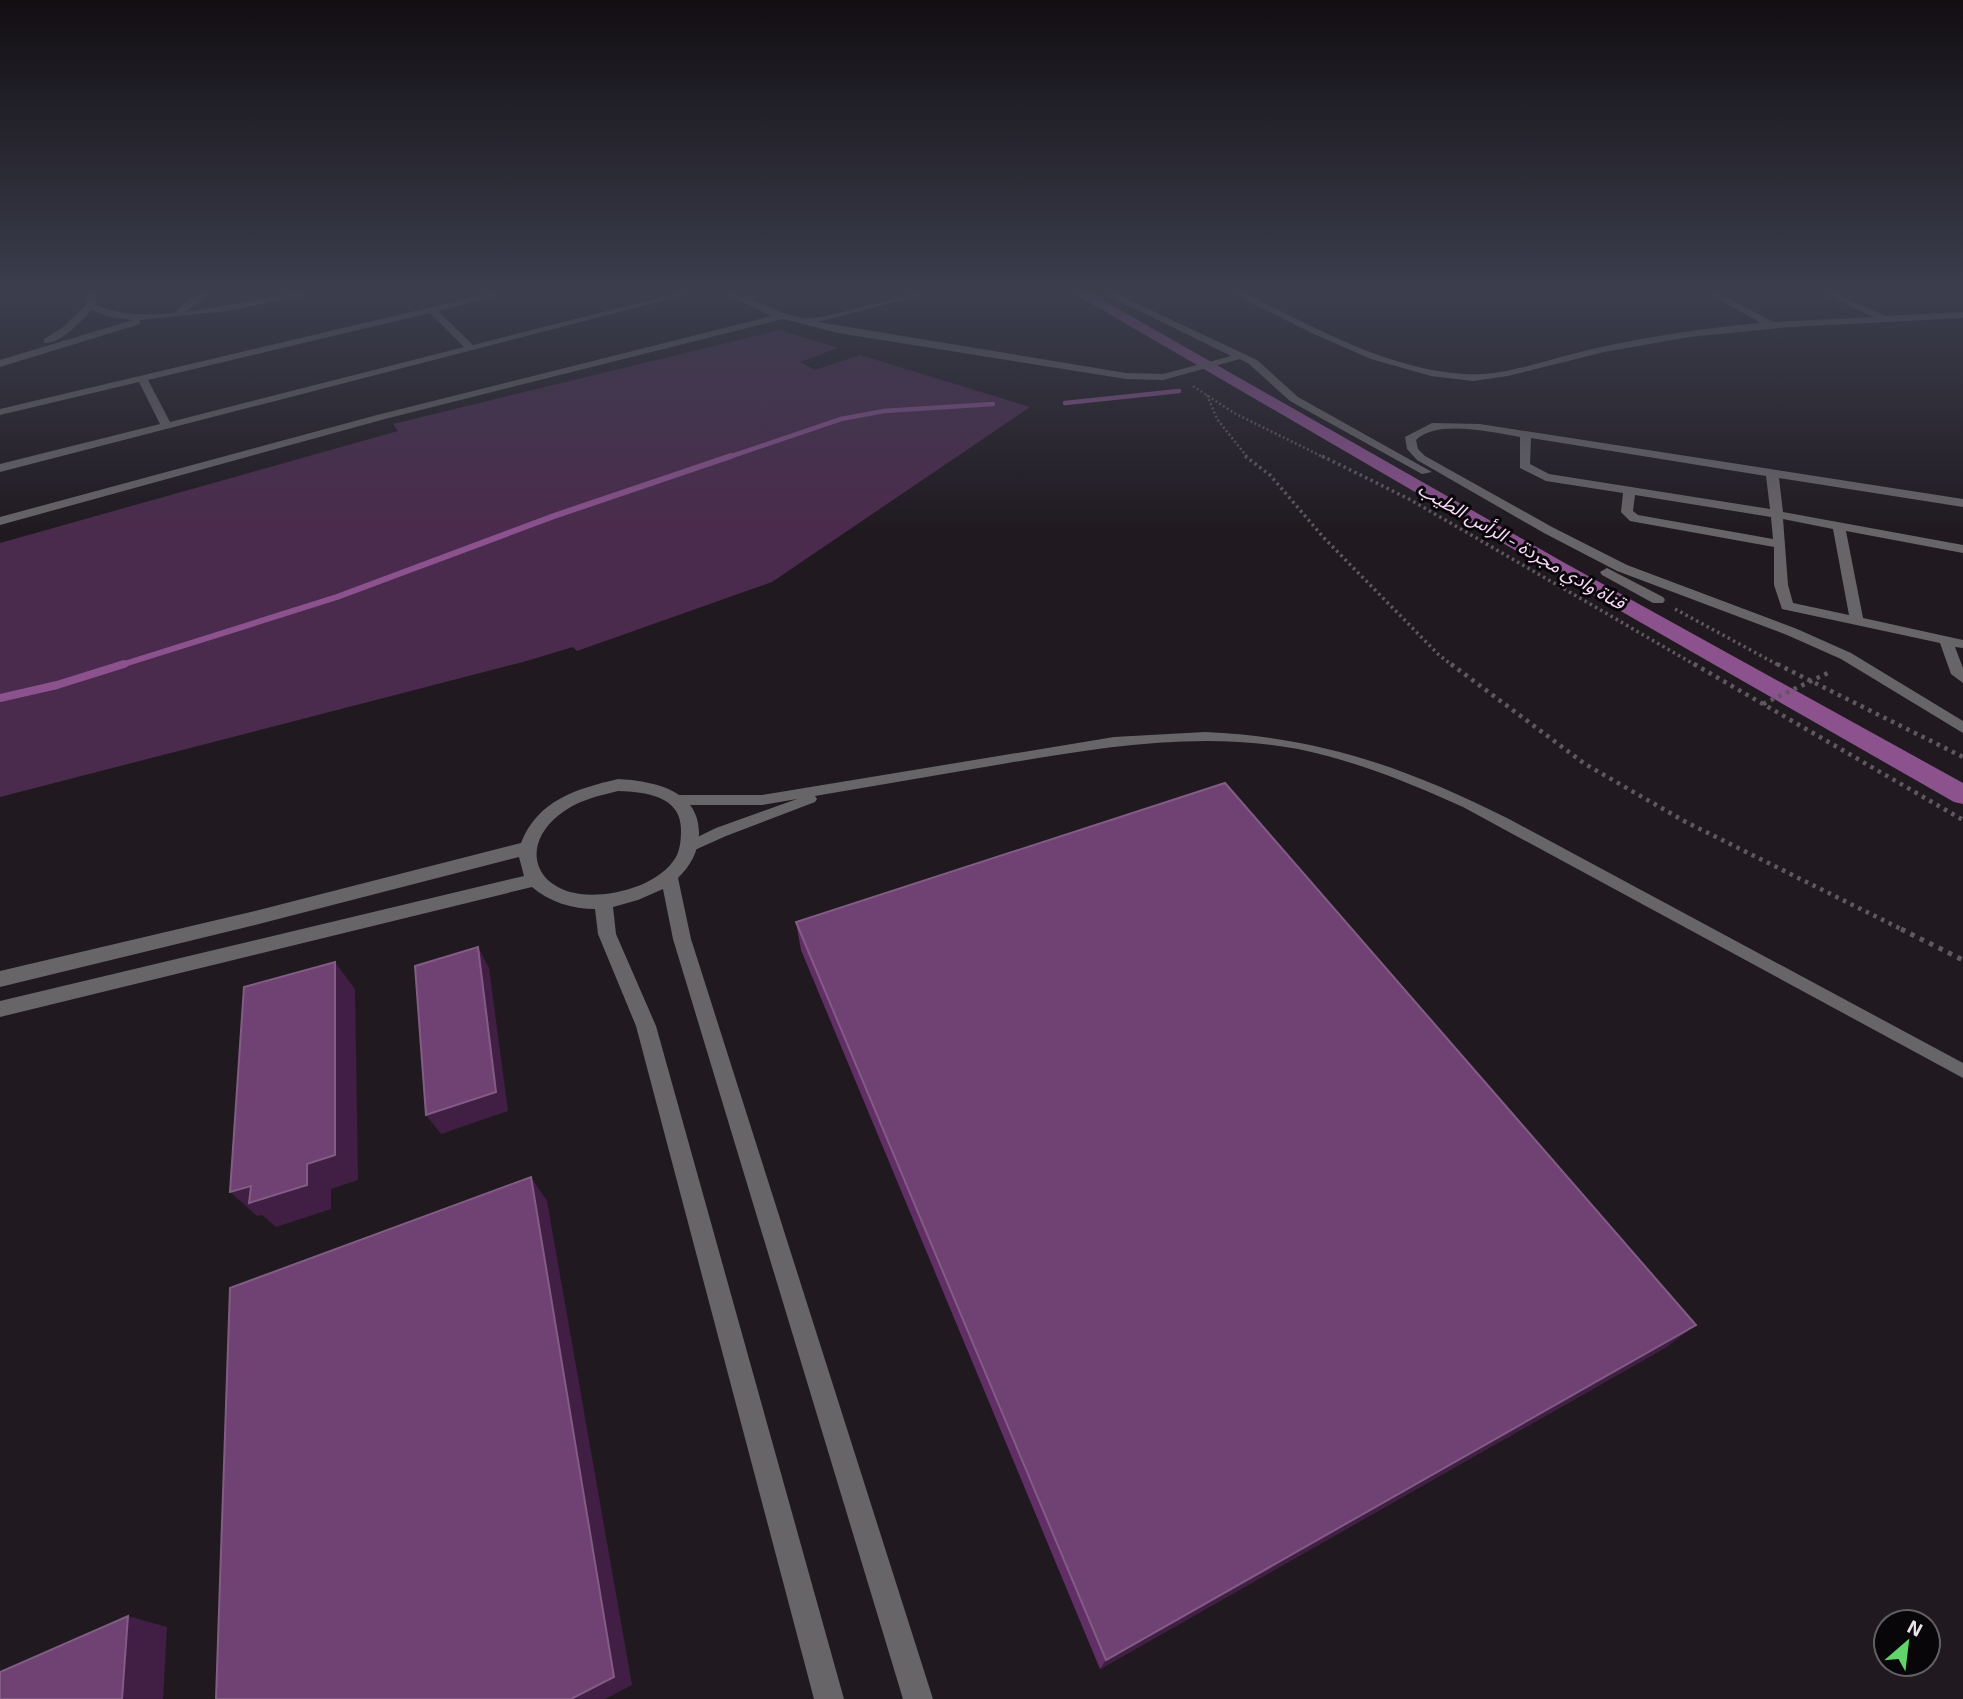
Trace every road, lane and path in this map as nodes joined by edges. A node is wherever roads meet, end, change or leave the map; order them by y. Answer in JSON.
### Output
{"nodes":[{"id":1,"x":162,"y":373,"type":"edge"},
{"id":2,"x":371,"y":373,"type":"edge"},
{"id":3,"x":552,"y":373,"type":"edge"},
{"id":4,"x":1108,"y":373,"type":"edge"},
{"id":5,"x":1177,"y":373,"type":"edge"},
{"id":6,"x":1266,"y":373,"type":"edge"},
{"id":7,"x":1441,"y":373,"type":"edge"},
{"id":8,"x":1500,"y":373,"type":"edge"},
{"id":9,"x":1174,"y":374,"type":"junction"},
{"id":10,"x":142,"y":378,"type":"junction"},
{"id":11,"x":1207,"y":395,"type":"junction"},
{"id":12,"x":0,"y":412,"type":"edge"},
{"id":13,"x":166,"y":425,"type":"junction"},
{"id":14,"x":1526,"y":435,"type":"junction"},
{"id":15,"x":0,"y":468,"type":"edge"},
{"id":16,"x":1772,"y":472,"type":"junction"},
{"id":17,"x":1629,"y":490,"type":"junction"},
{"id":18,"x":1963,"y":503,"type":"edge"},
{"id":19,"x":1775,"y":514,"type":"junction"},
{"id":20,"x":0,"y":521,"type":"edge"},
{"id":21,"x":1839,"y":526,"type":"junction"},
{"id":22,"x":1780,"y":544,"type":"junction"},
{"id":23,"x":1963,"y":549,"type":"edge"},
{"id":24,"x":1658,"y":600,"type":"joint"},
{"id":25,"x":1857,"y":622,"type":"junction"},
{"id":26,"x":1945,"y":641,"type":"junction"},
{"id":27,"x":1963,"y":644,"type":"edge"},
{"id":28,"x":1832,"y":671,"type":"dead end"},
{"id":29,"x":1963,"y":678,"type":"edge"},
{"id":30,"x":1763,"y":704,"type":"junction"},
{"id":31,"x":1963,"y":728,"type":"edge"},
{"id":32,"x":1963,"y":757,"type":"edge"},
{"id":33,"x":851,"y":786,"type":"junction"},
{"id":34,"x":677,"y":800,"type":"junction"},
{"id":35,"x":1963,"y":820,"type":"edge"},
{"id":36,"x":527,"y":848,"type":"junction"},
{"id":37,"x":688,"y":848,"type":"junction"},
{"id":38,"x":669,"y":876,"type":"junction"},
{"id":39,"x":534,"y":880,"type":"junction"},
{"id":40,"x":603,"y":901,"type":"junction"},
{"id":41,"x":1963,"y":960,"type":"edge"},
{"id":42,"x":0,"y":979,"type":"edge"},
{"id":43,"x":0,"y":1009,"type":"edge"},
{"id":44,"x":1963,"y":1071,"type":"edge"},
{"id":45,"x":829,"y":1699,"type":"edge"},
{"id":46,"x":918,"y":1699,"type":"edge"}],
"edges":[{"from":1,"to":10,"type":"street"},
{"from":2,"to":13,"type":"street"},
{"from":3,"to":20,"type":"street"},
{"from":4,"to":9,"type":"street"},
{"from":5,"to":9,"type":"street"},
{"from":6,"to":24,"type":"street"},
{"from":7,"to":8,"type":"street"},
{"from":9,"to":11,"type":"path"},
{"from":10,"to":12,"type":"street"},
{"from":10,"to":13,"type":"street"},
{"from":11,"to":30,"type":"path"},
{"from":11,"to":41,"type":"path"},
{"from":13,"to":15,"type":"street"},
{"from":14,"to":16,"type":"street"},
{"from":14,"to":17,"type":"street"},
{"from":14,"to":31,"type":"street"},
{"from":16,"to":18,"type":"street"},
{"from":16,"to":19,"type":"street"},
{"from":17,"to":19,"type":"street"},
{"from":17,"to":22,"type":"street"},
{"from":19,"to":21,"type":"street"},
{"from":19,"to":22,"type":"street"},
{"from":21,"to":23,"type":"street"},
{"from":21,"to":25,"type":"street"},
{"from":22,"to":25,"type":"street"},
{"from":24,"to":32,"type":"path"},
{"from":25,"to":26,"type":"street"},
{"from":26,"to":27,"type":"street"},
{"from":26,"to":29,"type":"street"},
{"from":28,"to":30,"type":"path","bridge":true},
{"from":30,"to":35,"type":"path"},
{"from":33,"to":34,"type":"lane"},
{"from":33,"to":37,"type":"lane"},
{"from":33,"to":44,"type":"lane"},
{"from":34,"to":36,"type":"street"},
{"from":34,"to":37,"type":"street"},
{"from":36,"to":39,"type":"street"},
{"from":36,"to":42,"type":"street"},
{"from":37,"to":38,"type":"street"},
{"from":38,"to":40,"type":"street"},
{"from":38,"to":46,"type":"street"},
{"from":39,"to":40,"type":"street"},
{"from":39,"to":43,"type":"street"},
{"from":40,"to":45,"type":"street"}]}
